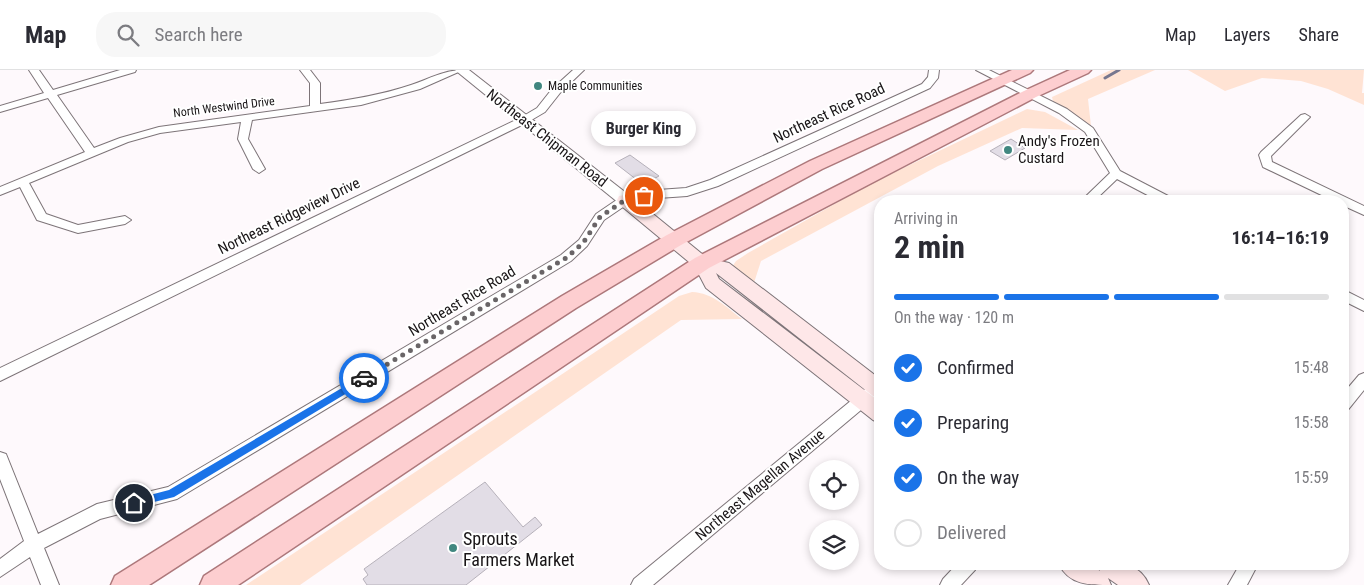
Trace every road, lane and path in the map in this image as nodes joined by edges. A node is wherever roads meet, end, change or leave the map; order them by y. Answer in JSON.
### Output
{"nodes":[{"id":1,"x":34,"y":70,"type":"edge"},
{"id":2,"x":131,"y":70,"type":"edge"},
{"id":3,"x":306,"y":70,"type":"edge"},
{"id":4,"x":459,"y":70,"type":"edge"},
{"id":5,"x":579,"y":70,"type":"edge"},
{"id":6,"x":934,"y":70,"type":"edge"},
{"id":7,"x":981,"y":70,"type":"edge"},
{"id":8,"x":1025,"y":70,"type":"edge"},
{"id":9,"x":1083,"y":70,"type":"edge"},
{"id":10,"x":1002,"y":80,"type":"junction"},
{"id":11,"x":49,"y":93,"type":"junction"},
{"id":12,"x":1030,"y":94,"type":"junction"},
{"id":13,"x":0,"y":109,"type":"edge"},
{"id":14,"x":315,"y":109,"type":"junction"},
{"id":15,"x":1305,"y":117,"type":"dead end"},
{"id":16,"x":247,"y":118,"type":"junction"},
{"id":17,"x":524,"y":120,"type":"junction"},
{"id":18,"x":91,"y":152,"type":"junction"},
{"id":19,"x":259,"y":169,"type":"dead end"},
{"id":20,"x":1116,"y":174,"type":"junction"},
{"id":21,"x":22,"y":181,"type":"junction"},
{"id":22,"x":0,"y":191,"type":"edge"},
{"id":23,"x":1093,"y":195,"type":"edge"},
{"id":24,"x":1156,"y":195,"type":"edge"},
{"id":25,"x":1332,"y":195,"type":"edge"},
{"id":26,"x":625,"y":200,"type":"junction"},
{"id":27,"x":1349,"y":203,"type":"edge"},
{"id":28,"x":1364,"y":210,"type":"edge"},
{"id":29,"x":125,"y":220,"type":"dead end"},
{"id":30,"x":674,"y":240,"type":"junction"},
{"id":31,"x":702,"y":262,"type":"junction"},
{"id":32,"x":1349,"y":298,"type":"edge"},
{"id":33,"x":1364,"y":306,"type":"edge"},
{"id":34,"x":798,"y":326,"type":"junction"},
{"id":35,"x":783,"y":339,"type":"junction"},
{"id":36,"x":0,"y":375,"type":"edge"},
{"id":37,"x":1364,"y":379,"type":"edge"},
{"id":38,"x":874,"y":383,"type":"edge"},
{"id":39,"x":874,"y":391,"type":"edge"},
{"id":40,"x":1349,"y":398,"type":"edge"},
{"id":41,"x":862,"y":400,"type":"junction"},
{"id":42,"x":874,"y":409,"type":"edge"},
{"id":43,"x":0,"y":460,"type":"edge"},
{"id":44,"x":33,"y":545,"type":"junction"},
{"id":45,"x":0,"y":569,"type":"edge"},
{"id":46,"x":963,"y":570,"type":"edge"},
{"id":47,"x":1079,"y":570,"type":"edge"},
{"id":48,"x":1117,"y":570,"type":"edge"},
{"id":49,"x":1246,"y":570,"type":"edge"},
{"id":50,"x":50,"y":585,"type":"edge"},
{"id":51,"x":125,"y":585,"type":"edge"},
{"id":52,"x":214,"y":585,"type":"edge"},
{"id":53,"x":640,"y":585,"type":"edge"},
{"id":54,"x":949,"y":585,"type":"edge"},
{"id":55,"x":1098,"y":585,"type":"edge"},
{"id":56,"x":1137,"y":585,"type":"edge"},
{"id":57,"x":1237,"y":585,"type":"edge"}],
"edges":[{"from":1,"to":11,"type":"street"},
{"from":2,"to":11,"type":"street"},
{"from":3,"to":14,"type":"street"},
{"from":4,"to":14,"type":"street","name":"North Westwind Drive"},
{"from":4,"to":17,"type":"street","name":"Northeast Chipman Road"},
{"from":5,"to":17,"type":"street","name":"Northeast Ridgeview Drive"},
{"from":6,"to":26,"type":"street","name":"Northeast Rice Road"},
{"from":7,"to":10,"type":"street"},
{"from":8,"to":10,"type":"main road"},
{"from":9,"to":12,"type":"main road"},
{"from":10,"to":12,"type":"street"},
{"from":10,"to":30,"type":"main road"},
{"from":11,"to":13,"type":"street"},
{"from":11,"to":18,"type":"street"},
{"from":12,"to":20,"type":"street"},
{"from":12,"to":31,"type":"main road"},
{"from":14,"to":16,"type":"street","name":"North Westwind Drive"},
{"from":15,"to":25,"type":"street"},
{"from":16,"to":18,"type":"street","name":"North Westwind Drive"},
{"from":16,"to":19,"type":"street"},
{"from":17,"to":26,"type":"street","name":"Northeast Chipman Road"},
{"from":17,"to":36,"type":"street","name":"Northeast Ridgeview Drive"},
{"from":18,"to":21,"type":"street","name":"North Westwind Drive"},
{"from":20,"to":23,"type":"street"},
{"from":20,"to":24,"type":"street"},
{"from":21,"to":22,"type":"street","name":"North Westwind Drive"},
{"from":21,"to":29,"type":"street"},
{"from":26,"to":30,"type":"main road","name":"Northeast Chipman Road"},
{"from":26,"to":44,"type":"street","name":"Northeast Rice Road"},
{"from":27,"to":28,"type":"street"},
{"from":30,"to":31,"type":"main road","name":"Northeast Chipman Road"},
{"from":30,"to":51,"type":"main road"},
{"from":31,"to":34,"type":"main road","name":"Northeast Chipman Road"},
{"from":31,"to":35,"type":"main road","name":"Northeast Chipman Road"},
{"from":31,"to":52,"type":"main road"},
{"from":32,"to":33,"type":"street"},
{"from":34,"to":35,"type":"main road"},
{"from":34,"to":38,"type":"main road","name":"Northeast Chipman Road"},
{"from":35,"to":41,"type":"main road","name":"Northeast Chipman Road"},
{"from":37,"to":40,"type":"street"},
{"from":39,"to":41,"type":"street","name":"Northeast Magellan Avenue"},
{"from":41,"to":42,"type":"main road","name":"Northeast Chipman Road"},
{"from":41,"to":53,"type":"street","name":"Northeast Magellan Avenue"},
{"from":43,"to":44,"type":"street"},
{"from":44,"to":45,"type":"street","name":"Northeast Rice Road"},
{"from":44,"to":50,"type":"street"},
{"from":46,"to":54,"type":"street"},
{"from":47,"to":55,"type":"main road"},
{"from":48,"to":56,"type":"main road"},
{"from":49,"to":57,"type":"street"}]}
